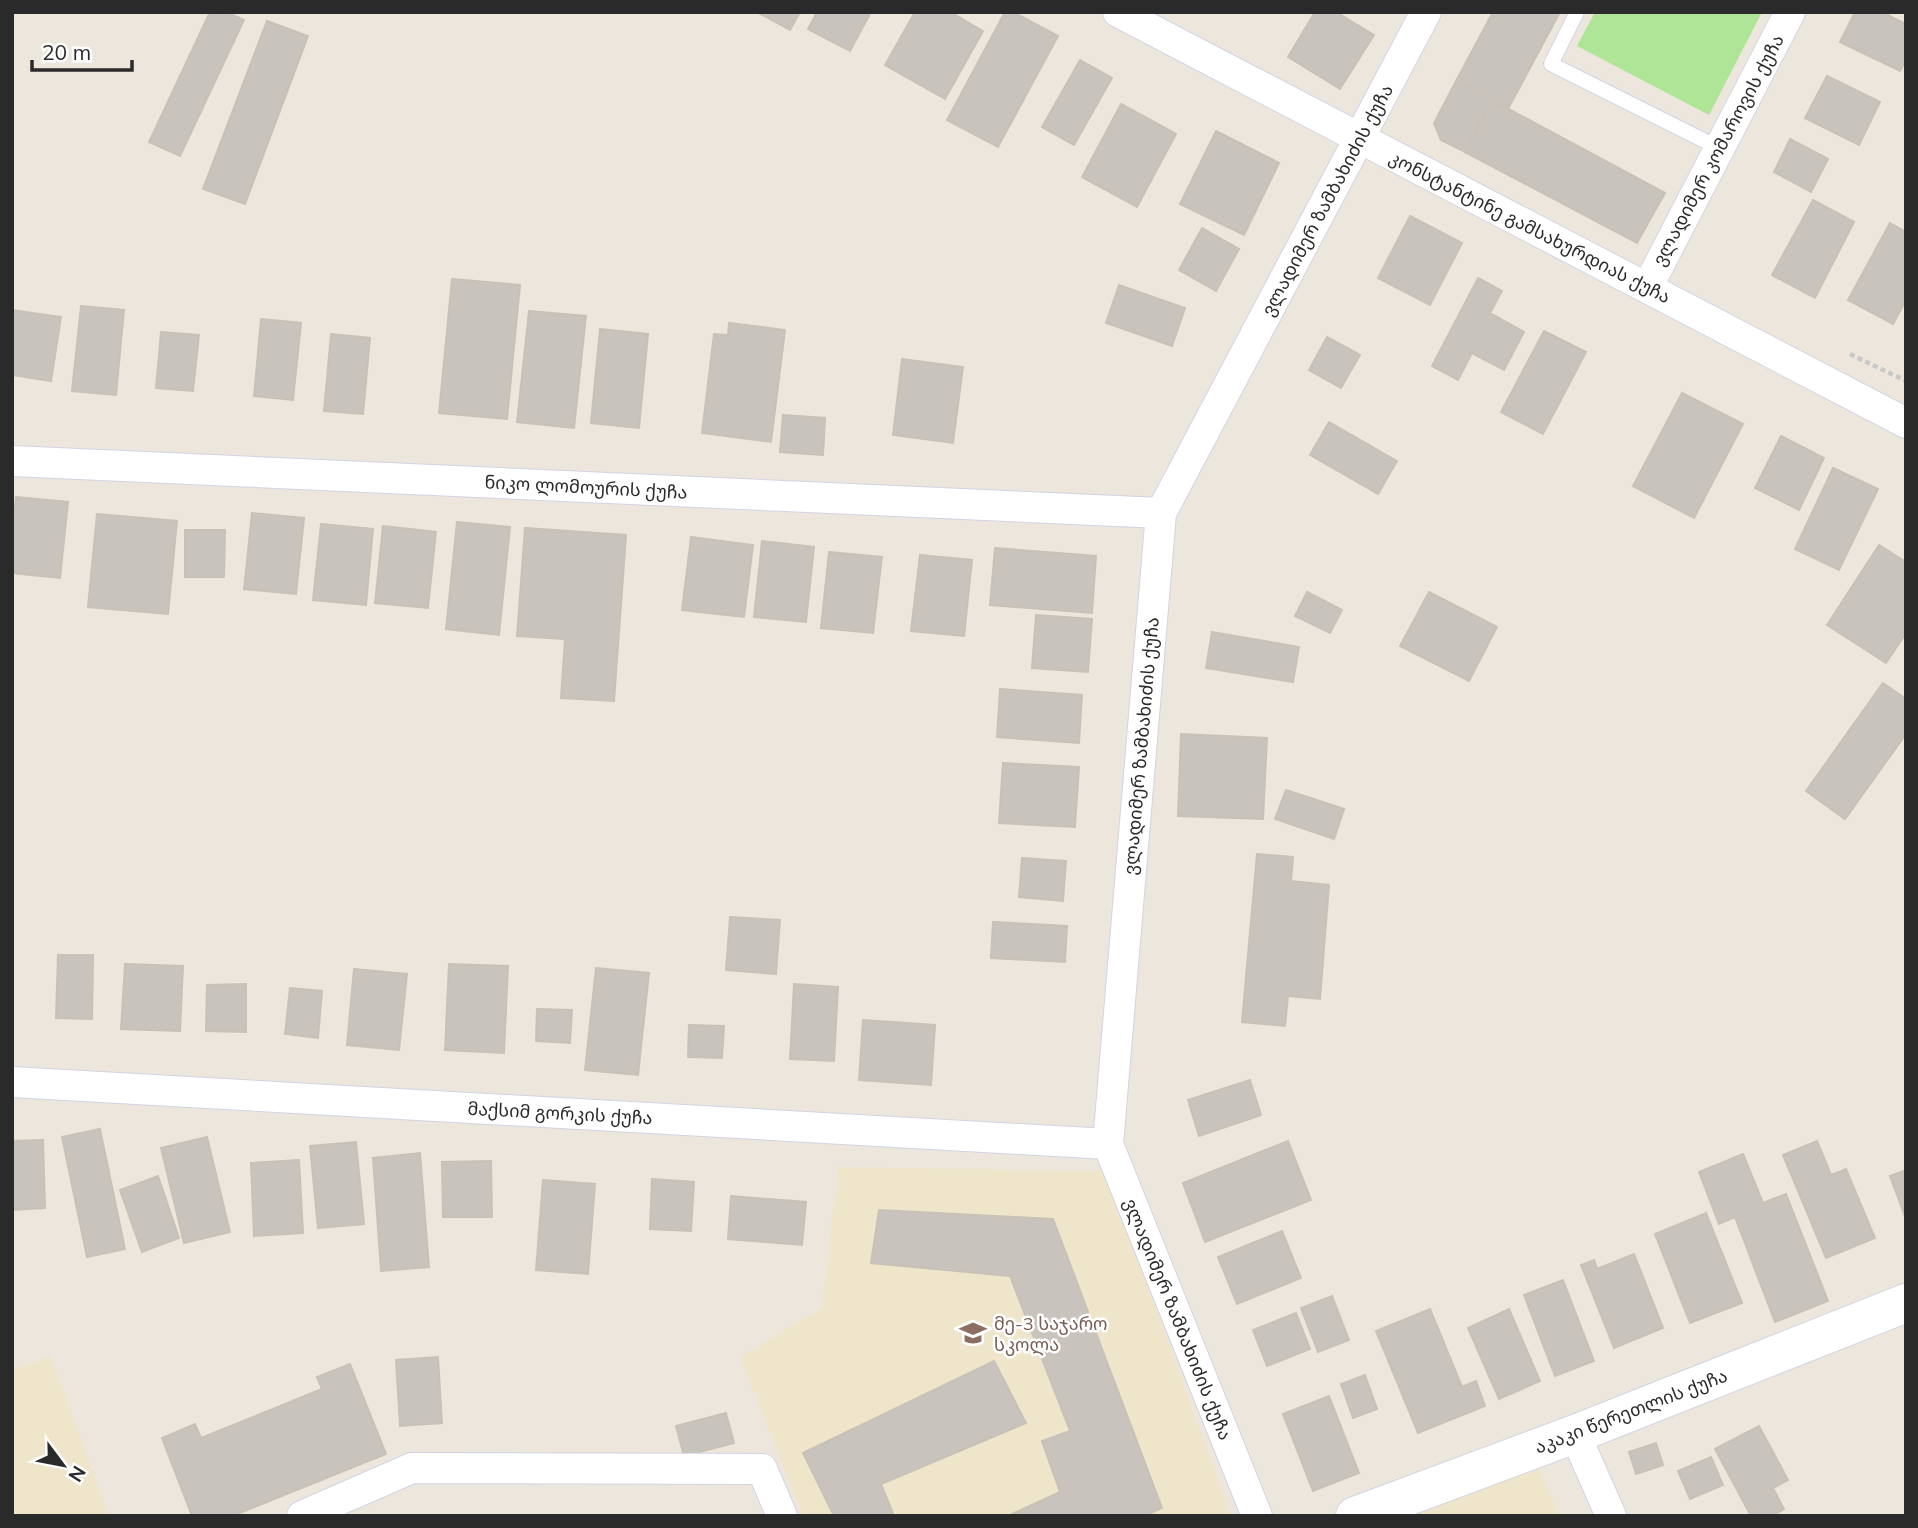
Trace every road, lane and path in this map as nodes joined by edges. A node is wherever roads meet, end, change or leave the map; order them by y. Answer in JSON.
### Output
{"nodes":[{"id":1,"x":1118,"y":12,"type":"edge"},
{"id":2,"x":1426,"y":12,"type":"edge"},
{"id":3,"x":1577,"y":12,"type":"edge"},
{"id":4,"x":1790,"y":12,"type":"edge"},
{"id":5,"x":1359,"y":139,"type":"junction"},
{"id":6,"x":1719,"y":148,"type":"junction"},
{"id":7,"x":1647,"y":288,"type":"junction"},
{"id":8,"x":1906,"y":423,"type":"edge"},
{"id":9,"x":12,"y":461,"type":"edge"},
{"id":10,"x":1161,"y":513,"type":"junction"},
{"id":11,"x":12,"y":1082,"type":"edge"},
{"id":12,"x":1108,"y":1144,"type":"junction"},
{"id":13,"x":1906,"y":1303,"type":"edge"},
{"id":14,"x":1575,"y":1434,"type":"junction"},
{"id":15,"x":302,"y":1516,"type":"edge"},
{"id":16,"x":782,"y":1516,"type":"edge"},
{"id":17,"x":1257,"y":1516,"type":"edge"},
{"id":18,"x":1356,"y":1516,"type":"edge"},
{"id":19,"x":1611,"y":1516,"type":"edge"}],
"edges":[{"from":1,"to":5,"type":"street","name":"კონსტანტინე გამსახურდიას ქუჩა"},
{"from":2,"to":5,"type":"street","name":"ვლადიმერ ზამბახიძის ქუჩა"},
{"from":3,"to":6,"type":"lane"},
{"from":4,"to":6,"type":"street","name":"ვლადიმერ კომაროვის ქუჩა"},
{"from":5,"to":7,"type":"street","name":"კონსტანტინე გამსახურდიას ქუჩა"},
{"from":5,"to":10,"type":"street","name":"ვლადიმერ ზამბახიძის ქუჩა"},
{"from":6,"to":7,"type":"street","name":"ვლადიმერ კომაროვის ქუჩა"},
{"from":7,"to":8,"type":"street","name":"კონსტანტინე გამსახურდიას ქუჩა"},
{"from":9,"to":10,"type":"street","name":"ნიკო ლომოურის ქუჩა"},
{"from":10,"to":12,"type":"street","name":"ვლადიმერ ზამბახიძის ქუჩა"},
{"from":11,"to":12,"type":"street","name":"მაქსიმ გორკის ქუჩა"},
{"from":12,"to":17,"type":"street","name":"ვლადიმერ ზამბახიძის ქუჩა"},
{"from":13,"to":14,"type":"main road","name":"აკაკი წერეთლის ქუჩა"},
{"from":14,"to":18,"type":"main road","name":"აკაკი წერეთლის ქუჩა"},
{"from":14,"to":19,"type":"street"},
{"from":15,"to":16,"type":"street"}]}
